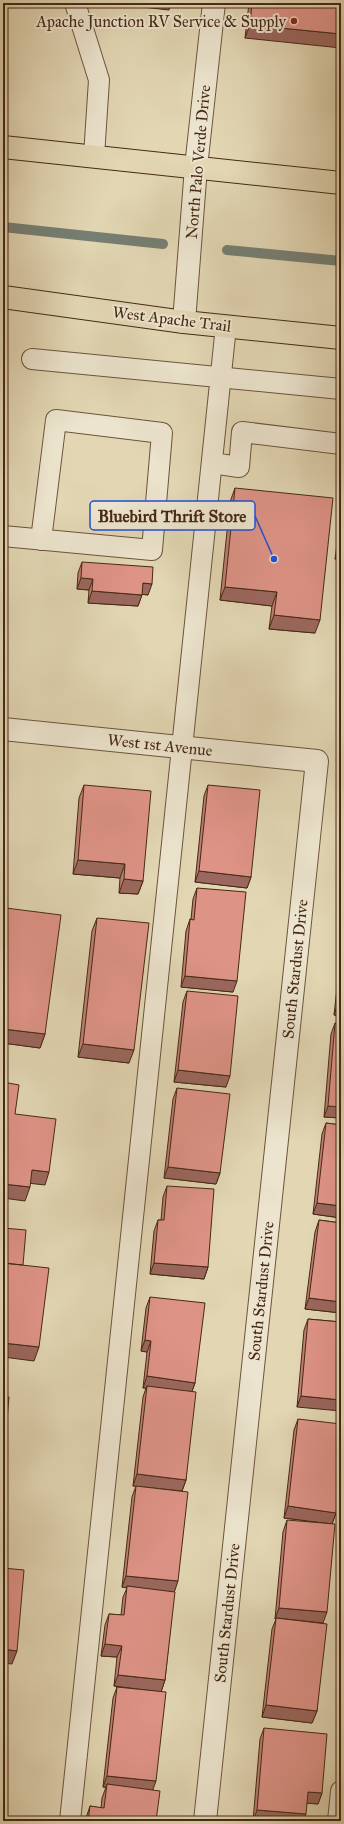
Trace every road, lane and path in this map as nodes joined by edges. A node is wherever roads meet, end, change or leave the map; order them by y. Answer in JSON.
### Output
{"nodes":[{"id":1,"x":75,"y":3,"type":"edge"},
{"id":2,"x":214,"y":3,"type":"edge"},
{"id":3,"x":3,"y":147,"type":"edge"},
{"id":4,"x":94,"y":156,"type":"junction"},
{"id":5,"x":196,"y":167,"type":"junction"},
{"id":6,"x":341,"y":183,"type":"edge"},
{"id":7,"x":3,"y":298,"type":"edge"},
{"id":8,"x":184,"y":322,"type":"junction"},
{"id":9,"x":226,"y":326,"type":"junction"},
{"id":10,"x":341,"y":338,"type":"edge"},
{"id":11,"x":32,"y":359,"type":"dead end"},
{"id":12,"x":221,"y":376,"type":"junction"},
{"id":13,"x":341,"y":389,"type":"edge"},
{"id":14,"x":341,"y":444,"type":"edge"},
{"id":15,"x":212,"y":463,"type":"junction"},
{"id":16,"x":3,"y":536,"type":"edge"},
{"id":17,"x":41,"y":540,"type":"junction"},
{"id":18,"x":3,"y":729,"type":"edge"},
{"id":19,"x":182,"y":747,"type":"junction"},
{"id":20,"x":317,"y":761,"type":"joint"},
{"id":21,"x":341,"y":1791,"type":"edge"},
{"id":22,"x":70,"y":1821,"type":"edge"},
{"id":23,"x":205,"y":1821,"type":"edge"},
{"id":24,"x":338,"y":1821,"type":"edge"}],
"edges":[{"from":1,"to":4,"type":"lane"},
{"from":2,"to":5,"type":"street","name":"North Palo Verde Drive"},
{"from":3,"to":4,"type":"main road"},
{"from":4,"to":5,"type":"main road"},
{"from":5,"to":6,"type":"main road"},
{"from":5,"to":8,"type":"street","name":"North Palo Verde Drive"},
{"from":7,"to":8,"type":"main road","name":"West Apache Trail"},
{"from":8,"to":9,"type":"main road","name":"West Apache Trail"},
{"from":9,"to":10,"type":"main road","name":"West Apache Trail"},
{"from":9,"to":12,"type":"lane"},
{"from":11,"to":12,"type":"lane"},
{"from":12,"to":13,"type":"lane"},
{"from":12,"to":15,"type":"lane"},
{"from":14,"to":15,"type":"lane"},
{"from":15,"to":19,"type":"lane"},
{"from":16,"to":17,"type":"lane"},
{"from":17,"to":17,"type":"lane"},
{"from":18,"to":19,"type":"street","name":"West 1st Avenue"},
{"from":19,"to":20,"type":"street","name":"West 1st Avenue"},
{"from":19,"to":22,"type":"lane"},
{"from":20,"to":23,"type":"street","name":"South Stardust Drive"},
{"from":21,"to":24,"type":"lane"}]}
